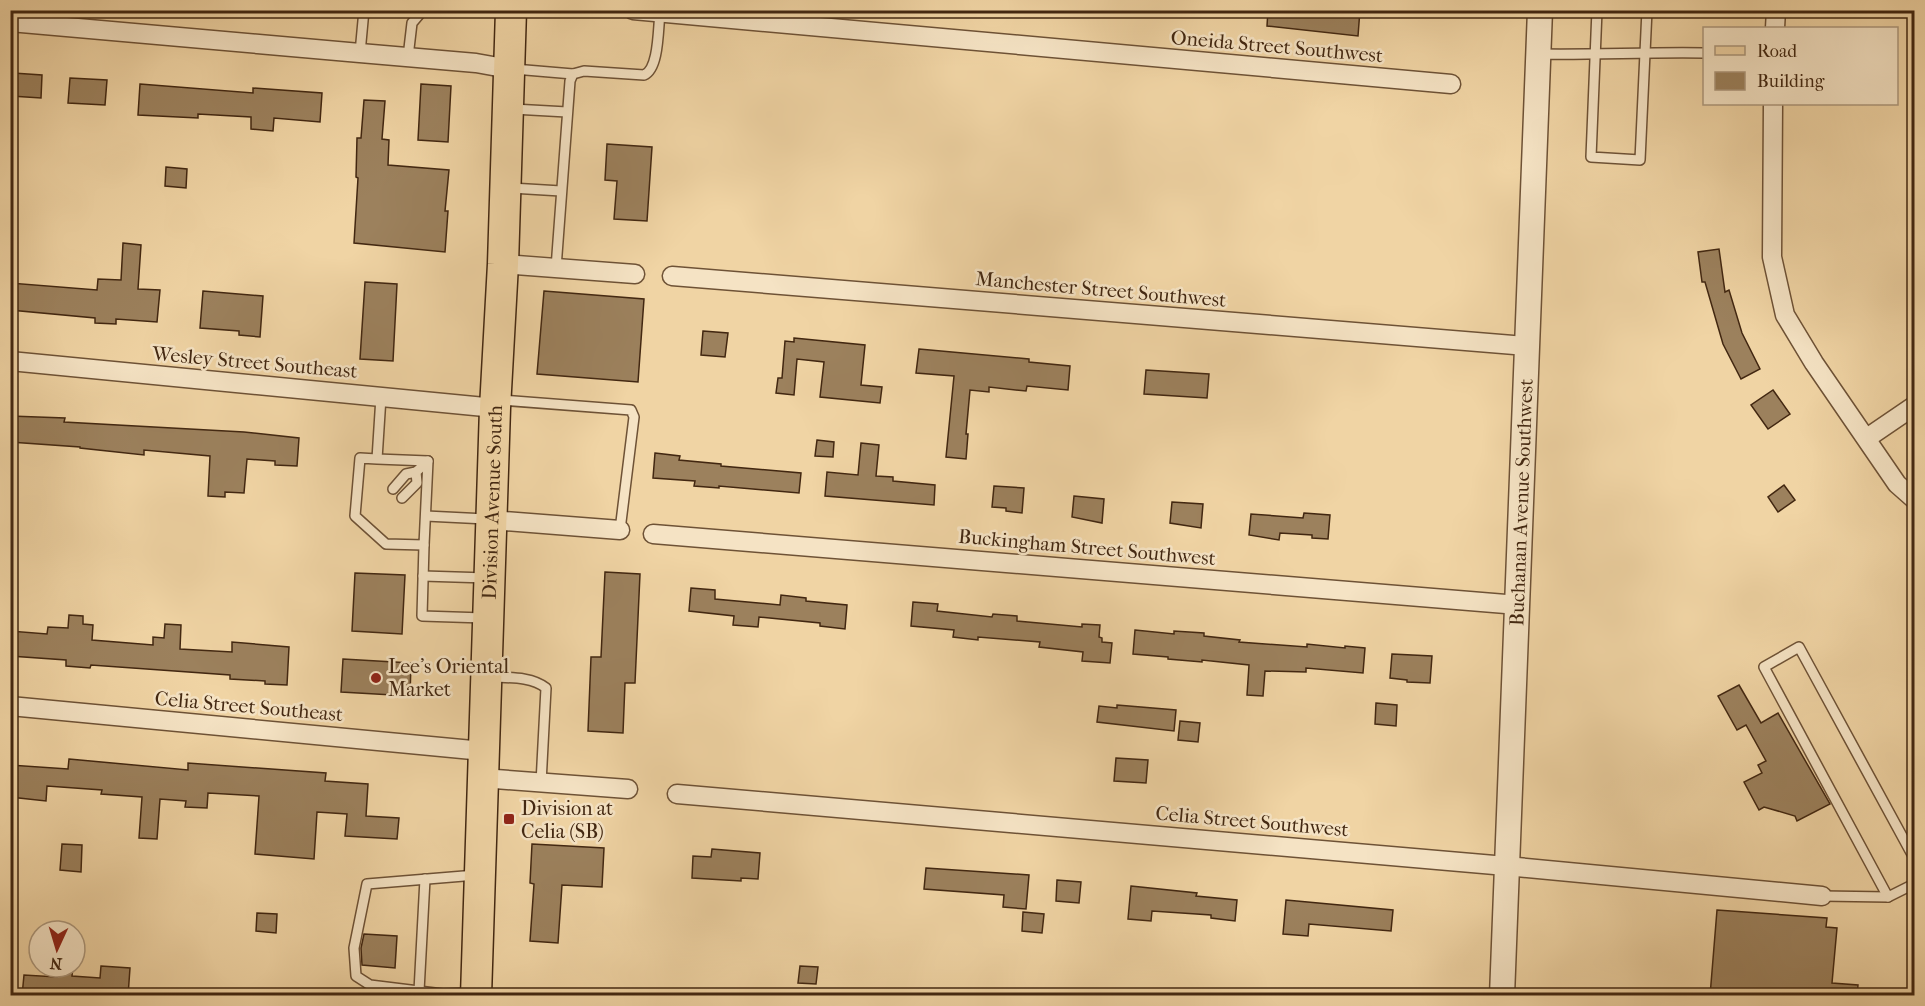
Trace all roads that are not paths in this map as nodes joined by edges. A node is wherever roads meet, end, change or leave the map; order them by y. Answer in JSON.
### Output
{"nodes":[{"id":1,"x":364,"y":10,"type":"edge"},
{"id":2,"x":423,"y":10,"type":"edge"},
{"id":3,"x":511,"y":10,"type":"edge"},
{"id":4,"x":633,"y":10,"type":"edge"},
{"id":5,"x":1540,"y":10,"type":"edge"},
{"id":6,"x":1597,"y":10,"type":"edge"},
{"id":7,"x":1647,"y":10,"type":"edge"},
{"id":8,"x":1776,"y":10,"type":"edge"},
{"id":9,"x":655,"y":12,"type":"edge"},
{"id":10,"x":739,"y":15,"type":"edge"},
{"id":11,"x":10,"y":22,"type":"edge"},
{"id":12,"x":1775,"y":27,"type":"edge"},
{"id":13,"x":360,"y":52,"type":"junction"},
{"id":14,"x":1645,"y":52,"type":"junction"},
{"id":15,"x":1703,"y":53,"type":"edge"},
{"id":16,"x":1538,"y":54,"type":"junction"},
{"id":17,"x":1595,"y":55,"type":"junction"},
{"id":18,"x":408,"y":57,"type":"junction"},
{"id":19,"x":509,"y":69,"type":"junction"},
{"id":20,"x":573,"y":74,"type":"junction"},
{"id":21,"x":1451,"y":84,"type":"dead end"},
{"id":22,"x":1773,"y":105,"type":"edge"},
{"id":23,"x":508,"y":108,"type":"junction"},
{"id":24,"x":567,"y":112,"type":"junction"},
{"id":25,"x":505,"y":187,"type":"junction"},
{"id":26,"x":561,"y":191,"type":"junction"},
{"id":27,"x":503,"y":264,"type":"junction"},
{"id":28,"x":556,"y":268,"type":"junction"},
{"id":29,"x":635,"y":274,"type":"dead end"},
{"id":30,"x":672,"y":276,"type":"dead end"},
{"id":31,"x":1527,"y":346,"type":"junction"},
{"id":32,"x":10,"y":362,"type":"edge"},
{"id":33,"x":381,"y":397,"type":"junction"},
{"id":34,"x":495,"y":404,"type":"junction"},
{"id":35,"x":1914,"y":406,"type":"edge"},
{"id":36,"x":1867,"y":438,"type":"junction"},
{"id":37,"x":377,"y":459,"type":"junction"},
{"id":38,"x":428,"y":461,"type":"junction"},
{"id":39,"x":416,"y":472,"type":"junction"},
{"id":40,"x":393,"y":489,"type":"dead end"},
{"id":41,"x":402,"y":498,"type":"dead end"},
{"id":42,"x":1914,"y":499,"type":"edge"},
{"id":43,"x":426,"y":516,"type":"junction"},
{"id":44,"x":491,"y":520,"type":"junction"},
{"id":45,"x":620,"y":530,"type":"joint"},
{"id":46,"x":653,"y":534,"type":"dead end"},
{"id":47,"x":424,"y":545,"type":"junction"},
{"id":48,"x":423,"y":576,"type":"junction"},
{"id":49,"x":489,"y":578,"type":"junction"},
{"id":50,"x":1518,"y":605,"type":"junction"},
{"id":51,"x":487,"y":618,"type":"junction"},
{"id":52,"x":486,"y":677,"type":"junction"},
{"id":53,"x":10,"y":706,"type":"edge"},
{"id":54,"x":483,"y":765,"type":"junction"},
{"id":55,"x":541,"y":783,"type":"junction"},
{"id":56,"x":627,"y":789,"type":"dead end"},
{"id":57,"x":678,"y":794,"type":"dead end"},
{"id":58,"x":1914,"y":858,"type":"edge"},
{"id":59,"x":1506,"y":866,"type":"junction"},
{"id":60,"x":480,"y":874,"type":"junction"},
{"id":61,"x":425,"y":879,"type":"junction"},
{"id":62,"x":1914,"y":884,"type":"edge"},
{"id":63,"x":1822,"y":896,"type":"joint"},
{"id":64,"x":1888,"y":897,"type":"junction"},
{"id":65,"x":418,"y":991,"type":"junction"},
{"id":66,"x":476,"y":994,"type":"edge"},
{"id":67,"x":1503,"y":996,"type":"edge"}],
"edges":[{"from":1,"to":13,"type":"lane"},
{"from":2,"to":18,"type":"lane"},
{"from":3,"to":19,"type":"main road","name":"Division Avenue South"},
{"from":4,"to":9,"type":"street","name":"Oneida Street Southwest"},
{"from":5,"to":16,"type":"street","name":"Buchanan Avenue Southwest"},
{"from":6,"to":17,"type":"lane"},
{"from":7,"to":14,"type":"lane"},
{"from":8,"to":12,"type":"street"},
{"from":9,"to":10,"type":"street","name":"Oneida Street Southwest"},
{"from":9,"to":20,"type":"lane"},
{"from":10,"to":21,"type":"street","name":"Oneida Street Southwest"},
{"from":11,"to":13,"type":"street"},
{"from":13,"to":18,"type":"street"},
{"from":14,"to":15,"type":"lane"},
{"from":14,"to":17,"type":"lane"},
{"from":14,"to":17,"type":"lane"},
{"from":16,"to":17,"type":"lane"},
{"from":16,"to":31,"type":"street","name":"Buchanan Avenue Southwest"},
{"from":18,"to":19,"type":"street"},
{"from":19,"to":20,"type":"lane"},
{"from":19,"to":23,"type":"main road","name":"Division Avenue South"},
{"from":20,"to":24,"type":"lane"},
{"from":22,"to":36,"type":"street"},
{"from":23,"to":24,"type":"lane"},
{"from":23,"to":25,"type":"main road","name":"Division Avenue South"},
{"from":24,"to":26,"type":"lane"},
{"from":25,"to":26,"type":"lane"},
{"from":25,"to":27,"type":"main road","name":"Division Avenue South"},
{"from":26,"to":28,"type":"lane"},
{"from":27,"to":28,"type":"street"},
{"from":27,"to":34,"type":"main road","name":"Division Avenue South"},
{"from":28,"to":29,"type":"street"},
{"from":30,"to":31,"type":"street","name":"Manchester Street Southwest"},
{"from":31,"to":50,"type":"street","name":"Buchanan Avenue Southwest"},
{"from":32,"to":33,"type":"street","name":"Wesley Street Southeast"},
{"from":33,"to":34,"type":"street","name":"Wesley Street Southeast"},
{"from":33,"to":37,"type":"lane"},
{"from":34,"to":44,"type":"main road","name":"Division Avenue South"},
{"from":34,"to":45,"type":"lane"},
{"from":35,"to":36,"type":"street"},
{"from":36,"to":42,"type":"street"},
{"from":37,"to":38,"type":"lane"},
{"from":37,"to":47,"type":"lane"},
{"from":38,"to":39,"type":"lane"},
{"from":38,"to":43,"type":"lane"},
{"from":39,"to":40,"type":"lane"},
{"from":39,"to":41,"type":"lane"},
{"from":43,"to":44,"type":"lane"},
{"from":43,"to":47,"type":"lane"},
{"from":44,"to":45,"type":"street"},
{"from":44,"to":49,"type":"main road","name":"Division Avenue South"},
{"from":46,"to":50,"type":"street","name":"Buckingham Street Southwest"},
{"from":47,"to":48,"type":"lane"},
{"from":48,"to":49,"type":"lane"},
{"from":48,"to":51,"type":"lane"},
{"from":49,"to":51,"type":"main road","name":"Division Avenue South"},
{"from":50,"to":59,"type":"street","name":"Buchanan Avenue Southwest"},
{"from":51,"to":52,"type":"main road","name":"Division Avenue South"},
{"from":52,"to":54,"type":"main road","name":"Division Avenue South"},
{"from":52,"to":55,"type":"lane"},
{"from":53,"to":54,"type":"street","name":"Celia Street Southeast"},
{"from":54,"to":55,"type":"street"},
{"from":54,"to":60,"type":"main road","name":"Division Avenue South"},
{"from":55,"to":56,"type":"street"},
{"from":57,"to":59,"type":"street","name":"Celia Street Southwest"},
{"from":58,"to":64,"type":"lane"},
{"from":59,"to":63,"type":"street","name":"Celia Street Southwest"},
{"from":59,"to":67,"type":"street","name":"Buchanan Avenue Southwest"},
{"from":60,"to":61,"type":"lane"},
{"from":60,"to":66,"type":"main road","name":"Division Avenue South"},
{"from":61,"to":65,"type":"lane"},
{"from":61,"to":65,"type":"lane"},
{"from":62,"to":64,"type":"lane"},
{"from":63,"to":64,"type":"lane"},
{"from":65,"to":66,"type":"lane"}]}
